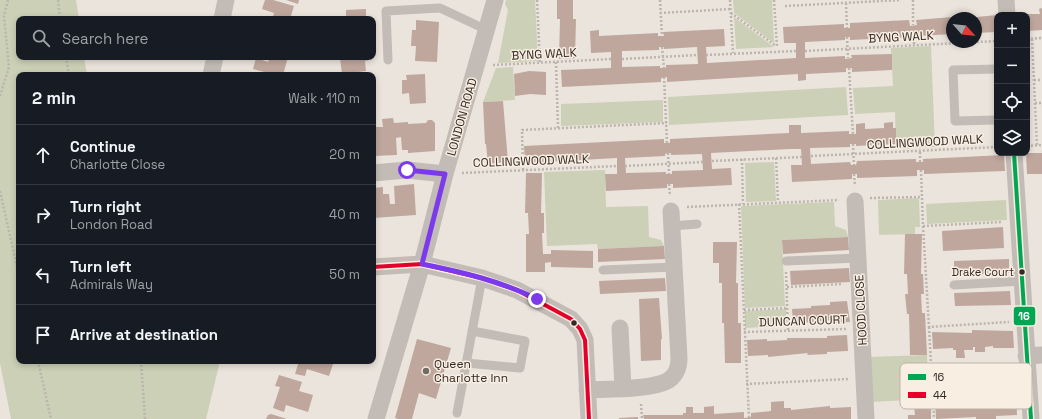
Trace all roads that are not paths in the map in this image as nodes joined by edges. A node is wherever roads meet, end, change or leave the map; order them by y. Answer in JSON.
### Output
{"nodes":[{"id":1,"x":226,"y":0,"type":"edge"},
{"id":2,"x":495,"y":0,"type":"edge"},
{"id":3,"x":1006,"y":0,"type":"edge"},
{"id":4,"x":1007,"y":12,"type":"edge"},
{"id":5,"x":223,"y":16,"type":"edge"},
{"id":6,"x":486,"y":30,"type":"junction"},
{"id":7,"x":214,"y":60,"type":"edge"},
{"id":8,"x":388,"y":60,"type":"dead end"},
{"id":9,"x":994,"y":69,"type":"edge"},
{"id":10,"x":212,"y":72,"type":"edge"},
{"id":11,"x":994,"y":120,"type":"edge"},
{"id":12,"x":1014,"y":156,"type":"edge"},
{"id":13,"x":376,"y":173,"type":"edge"},
{"id":14,"x":445,"y":174,"type":"junction"},
{"id":15,"x":853,"y":200,"type":"road end"},
{"id":16,"x":675,"y":211,"type":"joint"},
{"id":17,"x":697,"y":224,"type":"dead end"},
{"id":18,"x":858,"y":258,"type":"junction"},
{"id":19,"x":786,"y":262,"type":"road end"},
{"id":20,"x":422,"y":264,"type":"junction"},
{"id":21,"x":376,"y":267,"type":"edge"},
{"id":22,"x":674,"y":267,"type":"junction"},
{"id":23,"x":603,"y":270,"type":"dead end"},
{"id":24,"x":482,"y":278,"type":"junction"},
{"id":25,"x":1022,"y":281,"type":"junction"},
{"id":26,"x":954,"y":285,"type":"dead end"},
{"id":27,"x":620,"y":328,"type":"dead end"},
{"id":28,"x":472,"y":331,"type":"junction"},
{"id":29,"x":1032,"y":361,"type":"edge"},
{"id":30,"x":466,"y":363,"type":"junction"},
{"id":31,"x":622,"y":388,"type":"junction"},
{"id":32,"x":587,"y":390,"type":"junction"},
{"id":33,"x":1031,"y":409,"type":"edge"},
{"id":34,"x":456,"y":413,"type":"dead end"},
{"id":35,"x":376,"y":419,"type":"edge"},
{"id":36,"x":589,"y":419,"type":"edge"},
{"id":37,"x":866,"y":419,"type":"edge"},
{"id":38,"x":1031,"y":419,"type":"edge"}],
"edges":[{"from":1,"to":5,"type":"street"},
{"from":2,"to":6,"type":"street","name":"LONDON ROAD"},
{"from":3,"to":4,"type":"street"},
{"from":6,"to":8,"type":"lane"},
{"from":6,"to":14,"type":"street","name":"LONDON ROAD"},
{"from":7,"to":10,"type":"street"},
{"from":9,"to":11,"type":"lane"},
{"from":12,"to":25,"type":"street"},
{"from":13,"to":14,"type":"street"},
{"from":14,"to":20,"type":"street","name":"LONDON ROAD"},
{"from":15,"to":18,"type":"street","name":"HOOD CLOSE"},
{"from":16,"to":17,"type":"lane"},
{"from":16,"to":22,"type":"street"},
{"from":18,"to":19,"type":"lane"},
{"from":18,"to":37,"type":"street","name":"HOOD CLOSE"},
{"from":20,"to":21,"type":"street"},
{"from":20,"to":24,"type":"street"},
{"from":20,"to":35,"type":"street","name":"LONDON ROAD"},
{"from":22,"to":23,"type":"lane"},
{"from":22,"to":31,"type":"street"},
{"from":24,"to":28,"type":"lane"},
{"from":24,"to":32,"type":"street"},
{"from":25,"to":26,"type":"lane"},
{"from":25,"to":29,"type":"street"},
{"from":27,"to":31,"type":"street"},
{"from":28,"to":30,"type":"lane"},
{"from":28,"to":30,"type":"lane"},
{"from":30,"to":34,"type":"lane"},
{"from":31,"to":32,"type":"street"},
{"from":32,"to":36,"type":"street"},
{"from":33,"to":38,"type":"street"}]}
